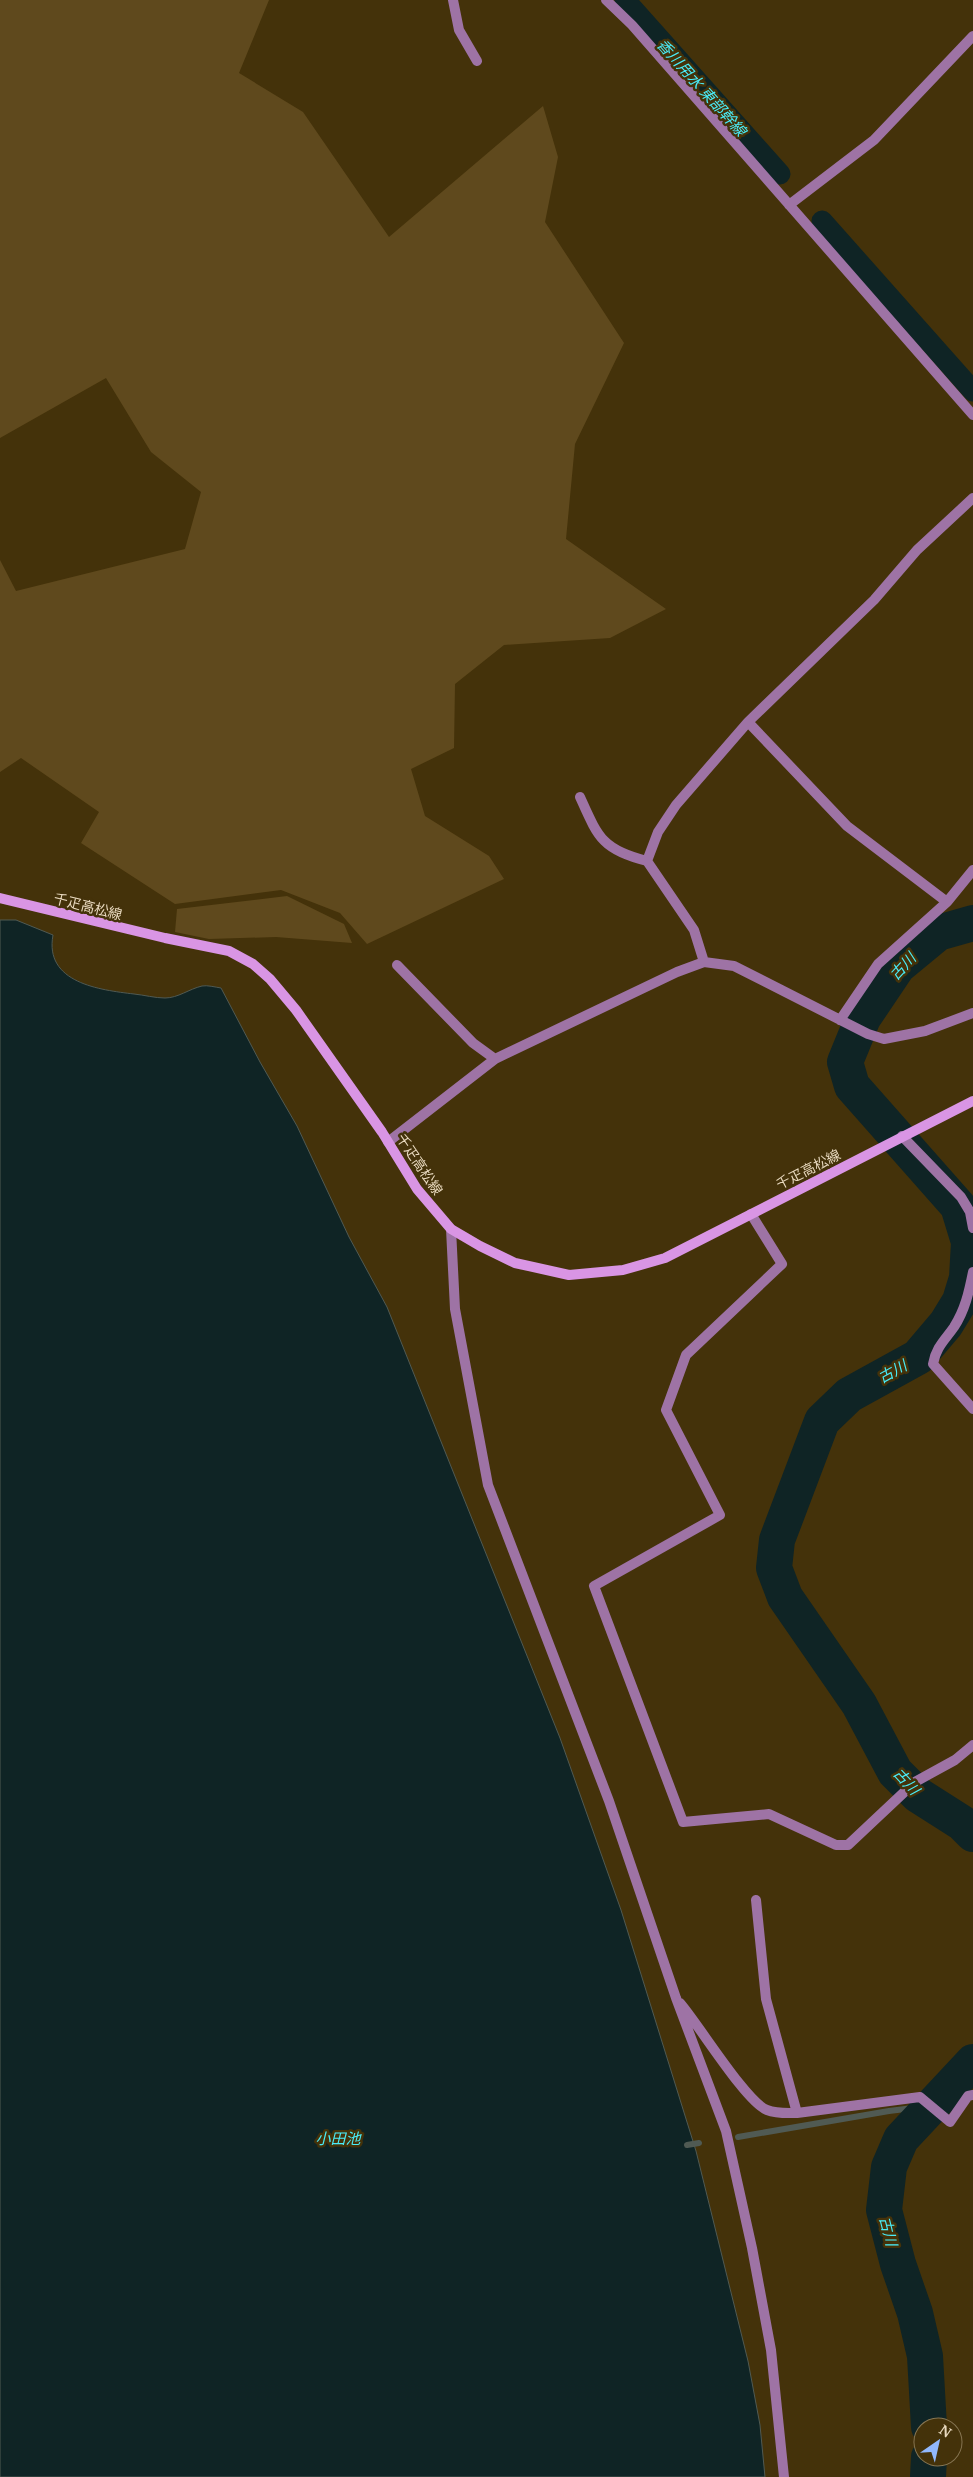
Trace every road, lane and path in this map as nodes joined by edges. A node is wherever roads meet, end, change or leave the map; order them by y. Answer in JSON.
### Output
{"nodes":[{"id":1,"x":453,"y":0,"type":"edge"},
{"id":2,"x":606,"y":0,"type":"edge"},
{"id":3,"x":973,"y":36,"type":"edge"},
{"id":4,"x":477,"y":61,"type":"dead end"},
{"id":5,"x":789,"y":205,"type":"junction"},
{"id":6,"x":973,"y":415,"type":"edge"},
{"id":7,"x":973,"y":498,"type":"edge"},
{"id":8,"x":748,"y":722,"type":"junction"},
{"id":9,"x":580,"y":797,"type":"dead end"},
{"id":10,"x":647,"y":861,"type":"junction"},
{"id":11,"x":973,"y":870,"type":"edge"},
{"id":12,"x":0,"y":898,"type":"edge"},
{"id":13,"x":947,"y":902,"type":"junction"},
{"id":14,"x":704,"y":962,"type":"junction"},
{"id":15,"x":397,"y":965,"type":"dead end"},
{"id":16,"x":973,"y":1013,"type":"edge"},
{"id":17,"x":845,"y":1023,"type":"junction"},
{"id":18,"x":495,"y":1059,"type":"junction"},
{"id":19,"x":973,"y":1101,"type":"edge"},
{"id":20,"x":902,"y":1136,"type":"junction"},
{"id":21,"x":388,"y":1142,"type":"junction"},
{"id":22,"x":751,"y":1214,"type":"junction"},
{"id":23,"x":973,"y":1228,"type":"edge"},
{"id":24,"x":451,"y":1229,"type":"junction"},
{"id":25,"x":973,"y":1272,"type":"edge"},
{"id":26,"x":973,"y":1409,"type":"edge"},
{"id":27,"x":973,"y":1745,"type":"edge"},
{"id":28,"x":756,"y":1900,"type":"dead end"},
{"id":29,"x":676,"y":1998,"type":"junction"},
{"id":30,"x":973,"y":2095,"type":"edge"},
{"id":31,"x":797,"y":2113,"type":"junction"},
{"id":32,"x":784,"y":2477,"type":"edge"}],
"edges":[{"from":1,"to":4,"type":"street"},
{"from":2,"to":5,"type":"street"},
{"from":3,"to":5,"type":"street"},
{"from":5,"to":6,"type":"street"},
{"from":7,"to":8,"type":"street"},
{"from":8,"to":10,"type":"street"},
{"from":8,"to":13,"type":"street"},
{"from":9,"to":10,"type":"street"},
{"from":10,"to":14,"type":"street"},
{"from":11,"to":13,"type":"street"},
{"from":12,"to":21,"type":"main road","name":"千疋高松線"},
{"from":13,"to":17,"type":"street"},
{"from":14,"to":17,"type":"street"},
{"from":14,"to":18,"type":"street"},
{"from":15,"to":18,"type":"street"},
{"from":16,"to":17,"type":"street"},
{"from":18,"to":21,"type":"street"},
{"from":19,"to":20,"type":"main road","name":"千疋高松線"},
{"from":20,"to":22,"type":"main road","name":"千疋高松線"},
{"from":20,"to":23,"type":"street"},
{"from":21,"to":24,"type":"main road","name":"千疋高松線"},
{"from":22,"to":24,"type":"main road","name":"千疋高松線"},
{"from":22,"to":27,"type":"street"},
{"from":24,"to":29,"type":"street"},
{"from":25,"to":26,"type":"street"},
{"from":28,"to":31,"type":"street"},
{"from":29,"to":31,"type":"street"},
{"from":29,"to":32,"type":"street"},
{"from":30,"to":31,"type":"street"}]}
